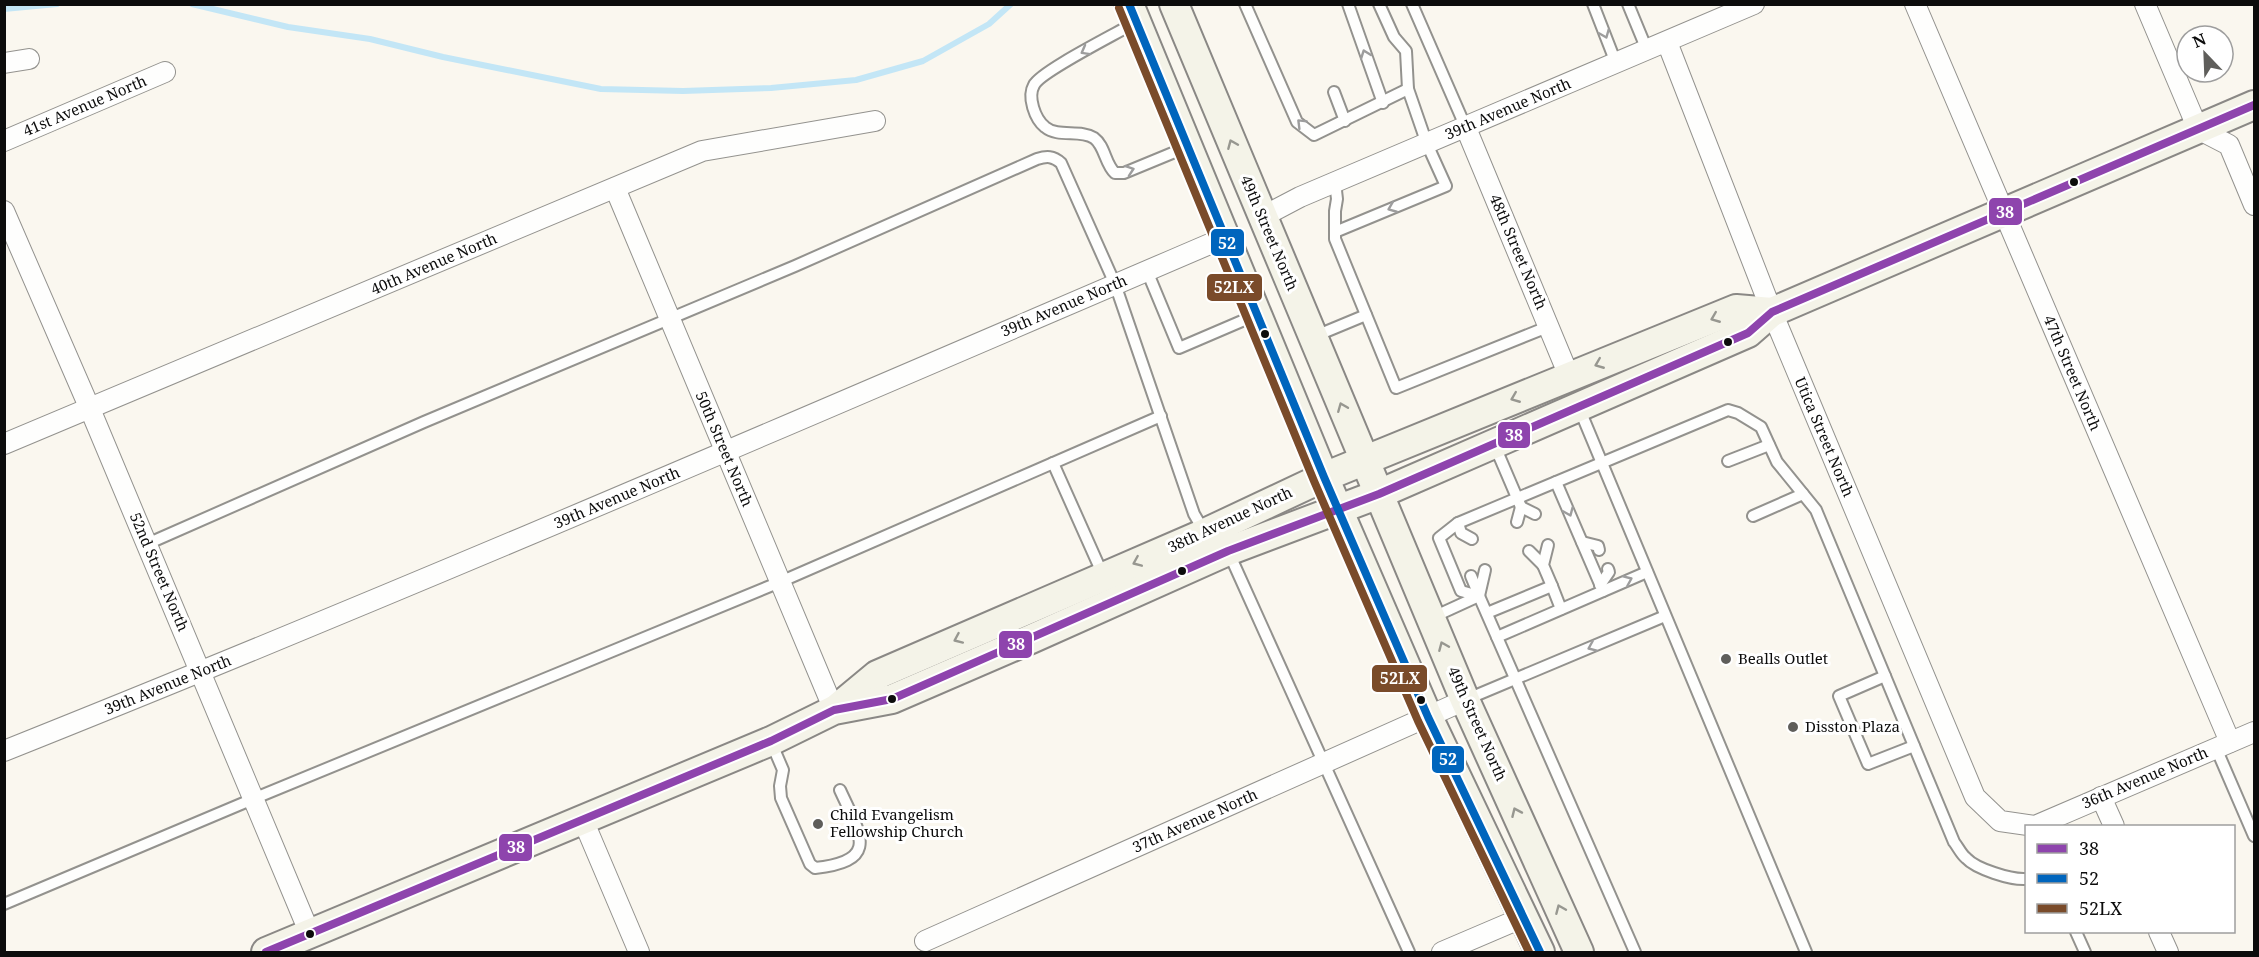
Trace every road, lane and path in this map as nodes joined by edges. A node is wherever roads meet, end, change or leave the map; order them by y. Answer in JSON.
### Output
{"nodes":[{"id":1,"x":1174,"y":4,"type":"edge"},
{"id":2,"x":1245,"y":4,"type":"edge"},
{"id":3,"x":1348,"y":4,"type":"edge"},
{"id":4,"x":1379,"y":4,"type":"edge"},
{"id":5,"x":1413,"y":4,"type":"edge"},
{"id":6,"x":1593,"y":4,"type":"edge"},
{"id":7,"x":1628,"y":4,"type":"edge"},
{"id":8,"x":1754,"y":4,"type":"edge"},
{"id":9,"x":1915,"y":4,"type":"edge"},
{"id":10,"x":2145,"y":4,"type":"edge"},
{"id":11,"x":1132,"y":13,"type":"edge"},
{"id":12,"x":1667,"y":42,"type":"junction"},
{"id":13,"x":1647,"y":50,"type":"junction"},
{"id":14,"x":28,"y":59,"type":"dead end"},
{"id":15,"x":4,"y":63,"type":"edge"},
{"id":16,"x":1616,"y":63,"type":"junction"},
{"id":17,"x":165,"y":72,"type":"dead end"},
{"id":18,"x":1408,"y":89,"type":"junction"},
{"id":19,"x":1334,"y":92,"type":"dead end"},
{"id":20,"x":1383,"y":102,"type":"junction"},
{"id":21,"x":2254,"y":105,"type":"edge"},
{"id":22,"x":875,"y":121,"type":"dead end"},
{"id":23,"x":1345,"y":121,"type":"junction"},
{"id":24,"x":1466,"y":128,"type":"junction"},
{"id":25,"x":2198,"y":129,"type":"junction"},
{"id":26,"x":4,"y":141,"type":"edge"},
{"id":27,"x":1427,"y":144,"type":"junction"},
{"id":28,"x":1188,"y":146,"type":"junction"},
{"id":29,"x":1335,"y":182,"type":"junction"},
{"id":30,"x":615,"y":188,"type":"junction"},
{"id":31,"x":2254,"y":205,"type":"edge"},
{"id":32,"x":4,"y":211,"type":"edge"},
{"id":33,"x":2004,"y":212,"type":"junction"},
{"id":34,"x":1262,"y":217,"type":"junction"},
{"id":35,"x":1335,"y":232,"type":"junction"},
{"id":36,"x":1226,"y":237,"type":"junction"},
{"id":37,"x":1147,"y":271,"type":"junction"},
{"id":38,"x":1115,"y":284,"type":"junction"},
{"id":39,"x":1772,"y":312,"type":"junction"},
{"id":40,"x":1258,"y":314,"type":"junction"},
{"id":41,"x":1366,"y":315,"type":"junction"},
{"id":42,"x":670,"y":317,"type":"junction"},
{"id":43,"x":1550,"y":326,"type":"junction"},
{"id":44,"x":1313,"y":337,"type":"junction"},
{"id":45,"x":1569,"y":376,"type":"junction"},
{"id":46,"x":1579,"y":408,"type":"junction"},
{"id":47,"x":90,"y":409,"type":"junction"},
{"id":48,"x":1161,"y":416,"type":"junction"},
{"id":49,"x":4,"y":444,"type":"edge"},
{"id":50,"x":1494,"y":444,"type":"junction"},
{"id":51,"x":1769,"y":445,"type":"junction"},
{"id":52,"x":725,"y":452,"type":"junction"},
{"id":53,"x":1728,"y":461,"type":"dead end"},
{"id":54,"x":1364,"y":462,"type":"junction"},
{"id":55,"x":1053,"y":463,"type":"junction"},
{"id":56,"x":1601,"y":463,"type":"junction"},
{"id":57,"x":1324,"y":477,"type":"junction"},
{"id":58,"x":1556,"y":482,"type":"junction"},
{"id":59,"x":1379,"y":494,"type":"junction"},
{"id":60,"x":1803,"y":494,"type":"junction"},
{"id":61,"x":1519,"y":503,"type":"junction"},
{"id":62,"x":1339,"y":509,"type":"junction"},
{"id":63,"x":1535,"y":514,"type":"dead end"},
{"id":64,"x":1753,"y":516,"type":"dead end"},
{"id":65,"x":1517,"y":522,"type":"dead end"},
{"id":66,"x":1460,"y":528,"type":"junction"},
{"id":67,"x":1205,"y":533,"type":"junction"},
{"id":68,"x":1472,"y":539,"type":"dead end"},
{"id":69,"x":1582,"y":542,"type":"junction"},
{"id":70,"x":147,"y":544,"type":"junction"},
{"id":71,"x":1548,"y":544,"type":"dead end"},
{"id":72,"x":1458,"y":545,"type":"dead end"},
{"id":73,"x":1599,"y":550,"type":"dead end"},
{"id":74,"x":1228,"y":551,"type":"junction"},
{"id":75,"x":1529,"y":551,"type":"dead end"},
{"id":76,"x":1543,"y":565,"type":"junction"},
{"id":77,"x":1608,"y":569,"type":"dead end"},
{"id":78,"x":1485,"y":570,"type":"dead end"},
{"id":79,"x":1647,"y":572,"type":"junction"},
{"id":80,"x":1103,"y":576,"type":"junction"},
{"id":81,"x":1471,"y":576,"type":"dead end"},
{"id":82,"x":780,"y":582,"type":"junction"},
{"id":83,"x":1552,"y":586,"type":"junction"},
{"id":84,"x":1602,"y":588,"type":"junction"},
{"id":85,"x":1479,"y":596,"type":"junction"},
{"id":86,"x":1562,"y":609,"type":"junction"},
{"id":87,"x":1487,"y":613,"type":"junction"},
{"id":88,"x":1665,"y":616,"type":"junction"},
{"id":89,"x":1431,"y":618,"type":"junction"},
{"id":90,"x":1497,"y":637,"type":"junction"},
{"id":91,"x":201,"y":673,"type":"junction"},
{"id":92,"x":1885,"y":676,"type":"junction"},
{"id":93,"x":1515,"y":680,"type":"junction"},
{"id":94,"x":1465,"y":700,"type":"junction"},
{"id":95,"x":834,"y":710,"type":"junction"},
{"id":96,"x":1428,"y":717,"type":"junction"},
{"id":97,"x":2254,"y":732,"type":"edge"},
{"id":98,"x":771,"y":741,"type":"junction"},
{"id":99,"x":2223,"y":745,"type":"junction"},
{"id":100,"x":1914,"y":746,"type":"junction"},
{"id":101,"x":4,"y":751,"type":"edge"},
{"id":102,"x":1324,"y":763,"type":"junction"},
{"id":103,"x":840,"y":790,"type":"dead end"},
{"id":104,"x":2101,"y":797,"type":"junction"},
{"id":105,"x":254,"y":799,"type":"junction"},
{"id":106,"x":583,"y":820,"type":"junction"},
{"id":107,"x":2000,"y":821,"type":"joint"},
{"id":108,"x":2028,"y":825,"type":"edge"},
{"id":109,"x":2037,"y":825,"type":"edge"},
{"id":110,"x":2114,"y":825,"type":"edge"},
{"id":111,"x":2254,"y":836,"type":"edge"},
{"id":112,"x":1540,"y":866,"type":"junction"},
{"id":113,"x":2025,"y":879,"type":"edge"},
{"id":114,"x":4,"y":903,"type":"edge"},
{"id":115,"x":1524,"y":917,"type":"junction"},
{"id":116,"x":2076,"y":933,"type":"edge"},
{"id":117,"x":2159,"y":933,"type":"edge"},
{"id":118,"x":310,"y":934,"type":"junction"},
{"id":119,"x":924,"y":941,"type":"dead end"},
{"id":120,"x":266,"y":952,"type":"edge"},
{"id":121,"x":639,"y":952,"type":"edge"},
{"id":122,"x":1409,"y":952,"type":"edge"},
{"id":123,"x":1442,"y":952,"type":"edge"},
{"id":124,"x":1540,"y":952,"type":"edge"},
{"id":125,"x":1556,"y":952,"type":"edge"},
{"id":126,"x":1578,"y":952,"type":"edge"},
{"id":127,"x":1635,"y":952,"type":"edge"},
{"id":128,"x":1806,"y":952,"type":"edge"},
{"id":129,"x":2085,"y":952,"type":"edge"},
{"id":130,"x":2168,"y":952,"type":"edge"}],
"edges":[{"from":34,"to":1,"type":"main road","name":"49th Street North","one_way":true},
{"from":23,"to":2,"type":"lane","one_way":true},
{"from":20,"to":3,"type":"lane","one_way":true},
{"from":4,"to":18,"type":"lane"},
{"from":5,"to":24,"type":"lane"},
{"from":6,"to":16,"type":"lane","one_way":true},
{"from":7,"to":13,"type":"lane"},
{"from":8,"to":12,"type":"street","name":"39th Avenue North"},
{"from":9,"to":33,"type":"street","name":"47th Street North"},
{"from":10,"to":25,"type":"street"},
{"from":11,"to":28,"type":"main road"},
{"from":11,"to":28,"type":"lane","one_way":true},
{"from":12,"to":13,"type":"street","name":"39th Avenue North"},
{"from":12,"to":39,"type":"street","name":"Utica Street North"},
{"from":13,"to":16,"type":"street","name":"39th Avenue North"},
{"from":14,"to":15,"type":"street"},
{"from":16,"to":24,"type":"street","name":"39th Avenue North"},
{"from":17,"to":26,"type":"street","name":"41st Avenue North"},
{"from":18,"to":20,"type":"lane"},
{"from":18,"to":27,"type":"lane"},
{"from":19,"to":23,"type":"lane"},
{"from":20,"to":23,"type":"lane"},
{"from":21,"to":25,"type":"main road","name":"38th Avenue North"},
{"from":22,"to":30,"type":"street","name":"40th Avenue North"},
{"from":24,"to":27,"type":"street","name":"39th Avenue North"},
{"from":24,"to":43,"type":"street","name":"48th Street North"},
{"from":25,"to":31,"type":"street"},
{"from":25,"to":33,"type":"main road","name":"38th Avenue North"},
{"from":27,"to":29,"type":"street","name":"39th Avenue North"},
{"from":27,"to":35,"type":"lane","one_way":true},
{"from":28,"to":36,"type":"main road"},
{"from":29,"to":34,"type":"street","name":"39th Avenue North"},
{"from":29,"to":35,"type":"lane"},
{"from":30,"to":42,"type":"street","name":"50th Street North"},
{"from":30,"to":47,"type":"street","name":"40th Avenue North"},
{"from":32,"to":47,"type":"street","name":"52nd Street North"},
{"from":33,"to":39,"type":"main road","name":"38th Avenue North"},
{"from":33,"to":99,"type":"street","name":"47th Street North"},
{"from":34,"to":44,"type":"main road","name":"49th Street North"},
{"from":35,"to":41,"type":"lane"},
{"from":36,"to":37,"type":"street","name":"39th Avenue North"},
{"from":36,"to":40,"type":"main road"},
{"from":37,"to":38,"type":"street","name":"39th Avenue North"},
{"from":37,"to":40,"type":"lane"},
{"from":38,"to":42,"type":"lane"},
{"from":38,"to":48,"type":"lane"},
{"from":38,"to":52,"type":"street","name":"39th Avenue North"},
{"from":39,"to":45,"type":"main road","name":"38th Avenue North","one_way":true},
{"from":39,"to":46,"type":"main road","name":"38th Avenue North"},
{"from":39,"to":107,"type":"street","name":"Utica Street North"},
{"from":40,"to":57,"type":"main road"},
{"from":41,"to":43,"type":"lane"},
{"from":41,"to":44,"type":"lane"},
{"from":42,"to":52,"type":"street","name":"50th Street North"},
{"from":42,"to":70,"type":"lane"},
{"from":43,"to":45,"type":"street","name":"48th Street North"},
{"from":54,"to":44,"type":"main road","name":"49th Street North","one_way":true},
{"from":45,"to":54,"type":"main road","name":"38th Avenue North","one_way":true},
{"from":46,"to":50,"type":"main road","name":"38th Avenue North"},
{"from":46,"to":56,"type":"lane"},
{"from":47,"to":49,"type":"street","name":"40th Avenue North"},
{"from":47,"to":70,"type":"street","name":"52nd Street North"},
{"from":48,"to":55,"type":"lane"},
{"from":48,"to":67,"type":"lane"},
{"from":50,"to":59,"type":"main road","name":"38th Avenue North"},
{"from":50,"to":61,"type":"lane"},
{"from":51,"to":53,"type":"lane"},
{"from":51,"to":56,"type":"lane"},
{"from":51,"to":60,"type":"lane"},
{"from":52,"to":82,"type":"street","name":"50th Street North"},
{"from":52,"to":91,"type":"street","name":"39th Avenue North"},
{"from":54,"to":57,"type":"main road","name":"38th Avenue North"},
{"from":54,"to":59,"type":"main road","name":"49th Street North"},
{"from":55,"to":80,"type":"lane"},
{"from":55,"to":82,"type":"lane"},
{"from":56,"to":58,"type":"lane"},
{"from":56,"to":79,"type":"lane"},
{"from":57,"to":62,"type":"main road"},
{"from":57,"to":67,"type":"main road","name":"38th Avenue North"},
{"from":58,"to":61,"type":"lane"},
{"from":58,"to":69,"type":"lane","one_way":true},
{"from":59,"to":62,"type":"main road","name":"38th Avenue North"},
{"from":59,"to":89,"type":"main road","name":"49th Street North"},
{"from":60,"to":64,"type":"lane"},
{"from":60,"to":92,"type":"lane"},
{"from":61,"to":63,"type":"lane"},
{"from":61,"to":65,"type":"lane"},
{"from":61,"to":66,"type":"lane"},
{"from":62,"to":74,"type":"main road","name":"38th Avenue North"},
{"from":62,"to":96,"type":"main road"},
{"from":66,"to":68,"type":"lane"},
{"from":66,"to":72,"type":"lane"},
{"from":66,"to":85,"type":"lane"},
{"from":67,"to":80,"type":"main road","name":"38th Avenue North","one_way":true},
{"from":69,"to":73,"type":"lane"},
{"from":69,"to":84,"type":"lane"},
{"from":70,"to":91,"type":"street","name":"52nd Street North"},
{"from":71,"to":76,"type":"lane"},
{"from":74,"to":95,"type":"main road","name":"38th Avenue North"},
{"from":74,"to":102,"type":"lane"},
{"from":75,"to":76,"type":"lane"},
{"from":76,"to":83,"type":"lane"},
{"from":77,"to":84,"type":"lane"},
{"from":78,"to":85,"type":"lane"},
{"from":84,"to":79,"type":"lane","one_way":true},
{"from":79,"to":88,"type":"lane"},
{"from":80,"to":95,"type":"main road","name":"38th Avenue North","one_way":true},
{"from":81,"to":85,"type":"lane"},
{"from":82,"to":95,"type":"street","name":"50th Street North"},
{"from":82,"to":105,"type":"lane"},
{"from":83,"to":86,"type":"lane"},
{"from":83,"to":87,"type":"lane"},
{"from":84,"to":86,"type":"lane"},
{"from":85,"to":87,"type":"lane"},
{"from":85,"to":89,"type":"lane"},
{"from":86,"to":90,"type":"lane"},
{"from":87,"to":90,"type":"lane"},
{"from":88,"to":93,"type":"lane","one_way":true},
{"from":88,"to":128,"type":"lane"},
{"from":94,"to":89,"type":"main road","name":"49th Street North","one_way":true},
{"from":90,"to":93,"type":"lane"},
{"from":91,"to":101,"type":"street","name":"39th Avenue North"},
{"from":91,"to":105,"type":"street","name":"52nd Street North"},
{"from":92,"to":100,"type":"lane"},
{"from":92,"to":100,"type":"lane"},
{"from":93,"to":94,"type":"lane"},
{"from":93,"to":127,"type":"lane"},
{"from":94,"to":96,"type":"street","name":"37th Avenue North"},
{"from":112,"to":94,"type":"main road","name":"49th Street North","one_way":true},
{"from":95,"to":98,"type":"main road","name":"38th Avenue North"},
{"from":96,"to":102,"type":"street","name":"37th Avenue North"},
{"from":96,"to":115,"type":"main road"},
{"from":97,"to":99,"type":"street","name":"36th Avenue North"},
{"from":98,"to":103,"type":"lane"},
{"from":98,"to":106,"type":"main road","name":"38th Avenue North"},
{"from":99,"to":104,"type":"street","name":"36th Avenue North"},
{"from":99,"to":111,"type":"lane"},
{"from":100,"to":113,"type":"lane"},
{"from":102,"to":119,"type":"street","name":"37th Avenue North"},
{"from":102,"to":122,"type":"lane"},
{"from":104,"to":109,"type":"street","name":"36th Avenue North"},
{"from":104,"to":110,"type":"street"},
{"from":105,"to":114,"type":"lane"},
{"from":105,"to":118,"type":"street","name":"52nd Street North"},
{"from":106,"to":118,"type":"main road","name":"38th Avenue North"},
{"from":106,"to":121,"type":"street"},
{"from":107,"to":108,"type":"street","name":"36th Avenue North"},
{"from":112,"to":115,"type":"main road"},
{"from":126,"to":112,"type":"main road","name":"49th Street North","one_way":true},
{"from":115,"to":123,"type":"street"},
{"from":115,"to":124,"type":"main road"},
{"from":115,"to":125,"type":"main road"},
{"from":116,"to":129,"type":"lane"},
{"from":117,"to":130,"type":"street"},
{"from":118,"to":120,"type":"main road","name":"38th Avenue North"}]}
